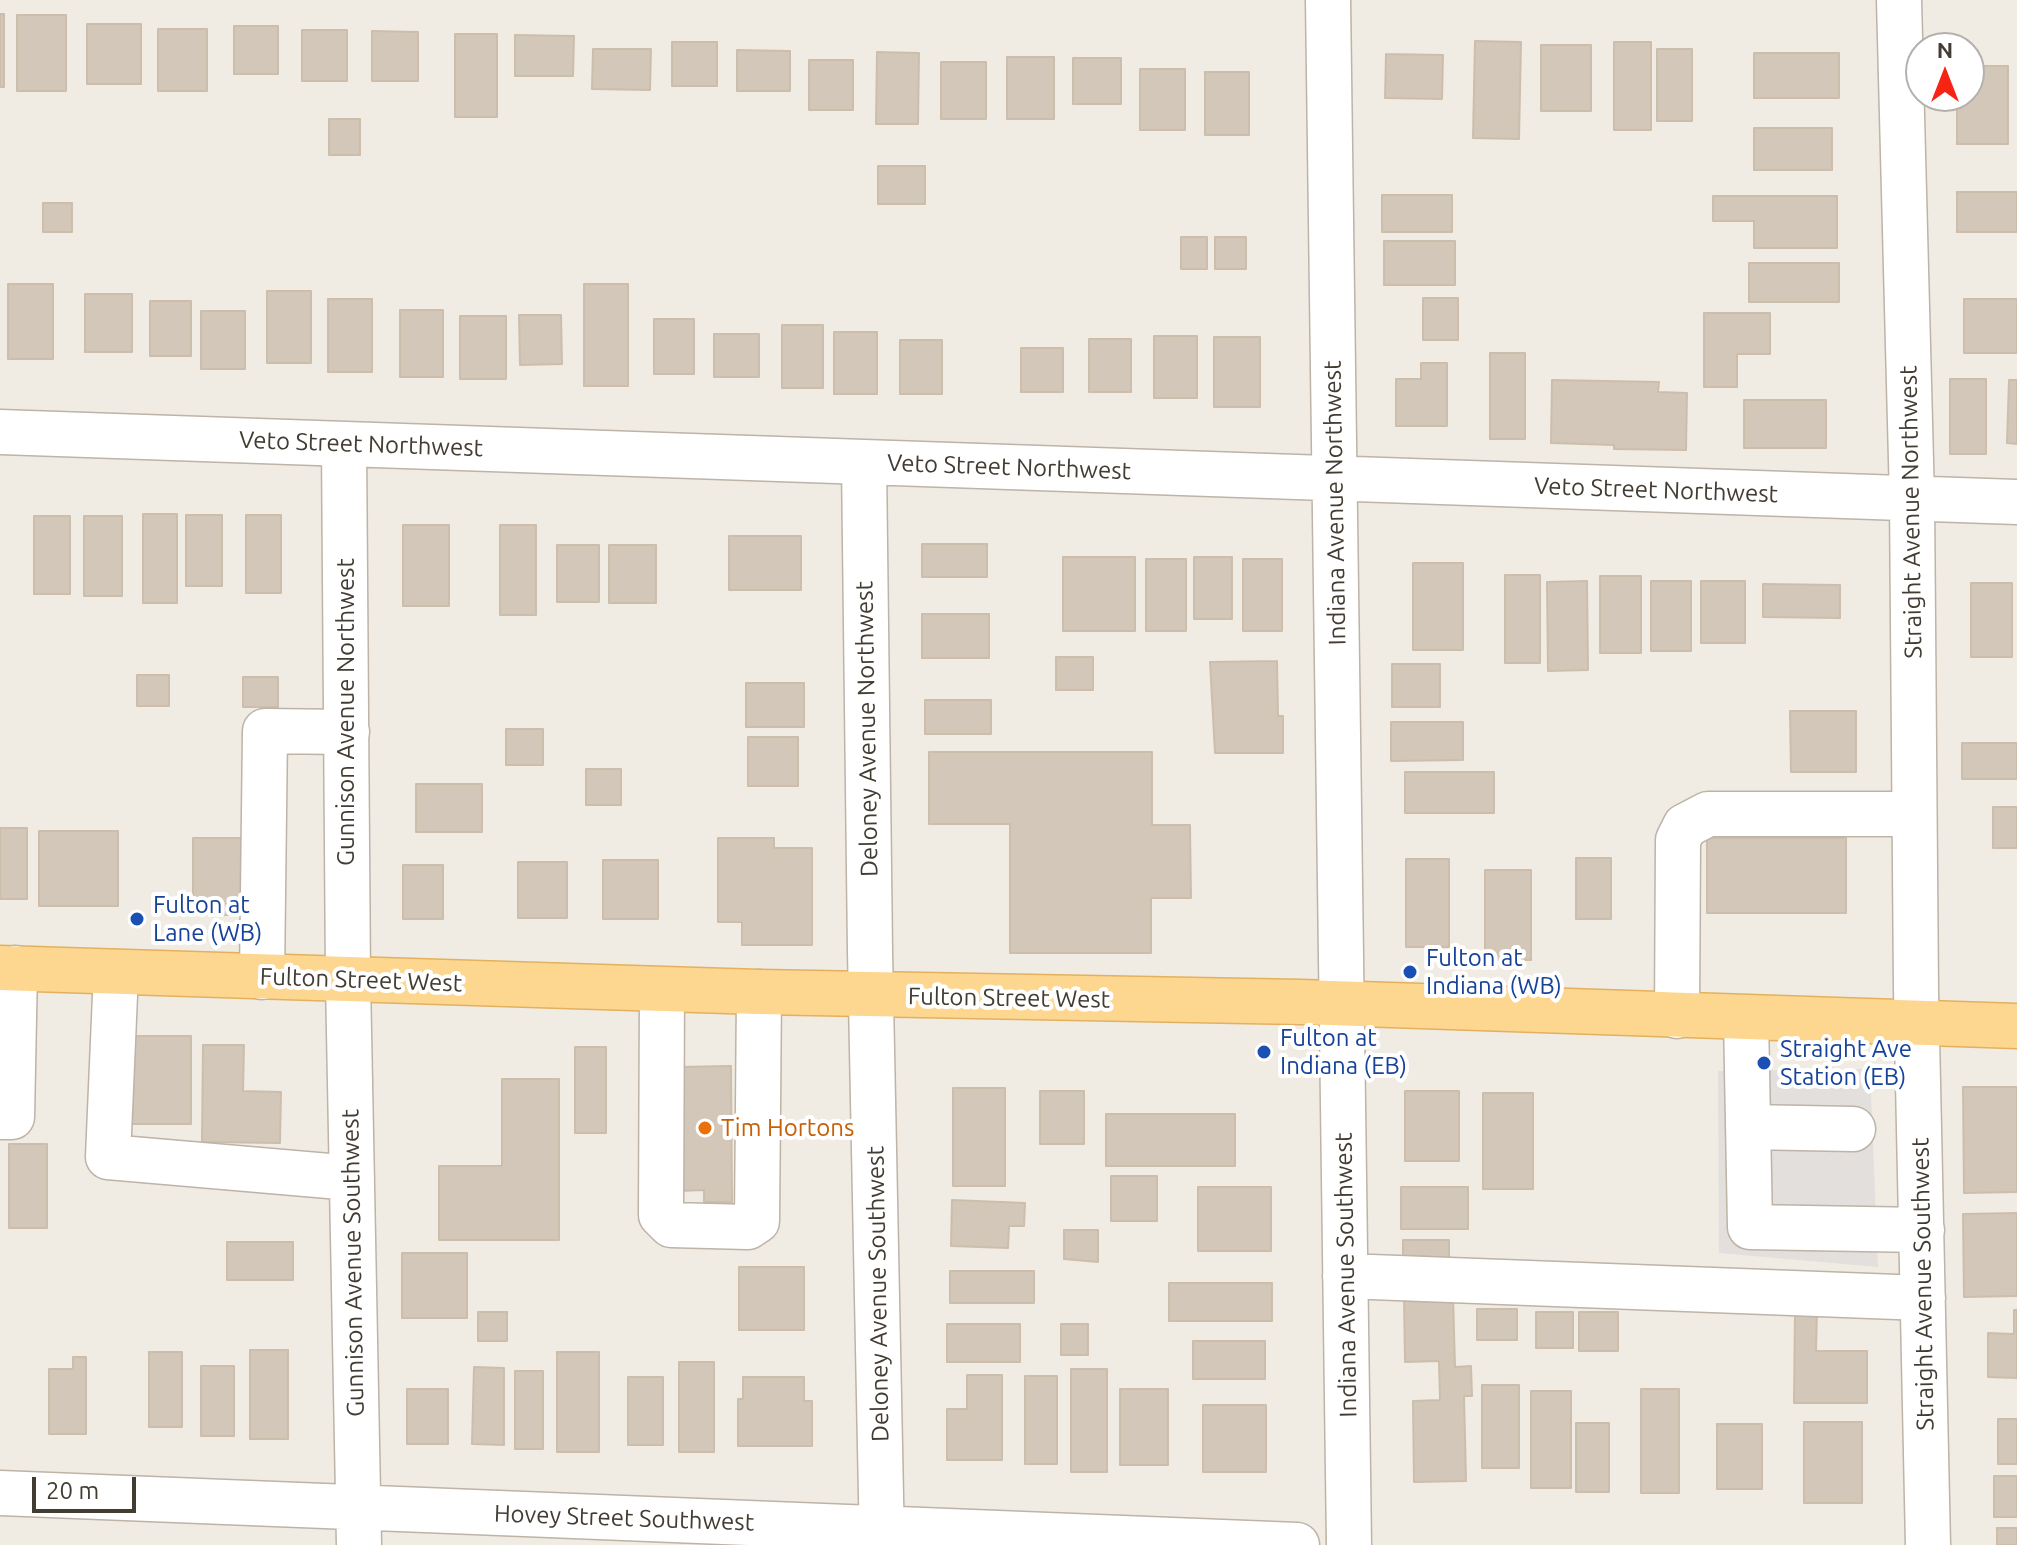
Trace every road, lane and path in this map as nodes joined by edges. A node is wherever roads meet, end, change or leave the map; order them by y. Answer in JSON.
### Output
{"nodes":[{"id":1,"x":1328,"y":0,"type":"edge"},
{"id":2,"x":1899,"y":0,"type":"edge"},
{"id":3,"x":0,"y":432,"type":"edge"},
{"id":4,"x":344,"y":444,"type":"junction"},
{"id":5,"x":864,"y":462,"type":"junction"},
{"id":6,"x":1335,"y":479,"type":"junction"},
{"id":7,"x":1912,"y":499,"type":"junction"},
{"id":8,"x":2017,"y":502,"type":"edge"},
{"id":9,"x":347,"y":732,"type":"junction"},
{"id":10,"x":1914,"y":814,"type":"junction"},
{"id":11,"x":8,"y":968,"type":"edge"},
{"id":12,"x":116,"y":972,"type":"junction"},
{"id":13,"x":262,"y":977,"type":"junction"},
{"id":14,"x":348,"y":980,"type":"junction"},
{"id":15,"x":662,"y":990,"type":"junction"},
{"id":16,"x":759,"y":992,"type":"junction"},
{"id":17,"x":870,"y":995,"type":"junction"},
{"id":18,"x":1342,"y":1005,"type":"junction"},
{"id":19,"x":1677,"y":1016,"type":"junction"},
{"id":20,"x":1746,"y":1018,"type":"junction"},
{"id":21,"x":1917,"y":1023,"type":"junction"},
{"id":22,"x":2017,"y":1026,"type":"edge"},
{"id":23,"x":6,"y":1117,"type":"edge"},
{"id":24,"x":1748,"y":1127,"type":"junction"},
{"id":25,"x":1853,"y":1129,"type":"dead end"},
{"id":26,"x":352,"y":1178,"type":"junction"},
{"id":27,"x":1922,"y":1230,"type":"junction"},
{"id":28,"x":1345,"y":1276,"type":"junction"},
{"id":29,"x":1923,"y":1298,"type":"junction"},
{"id":30,"x":0,"y":1493,"type":"edge"},
{"id":31,"x":358,"y":1526,"type":"edge"},
{"id":32,"x":882,"y":1536,"type":"edge"},
{"id":33,"x":1297,"y":1545,"type":"edge"},
{"id":34,"x":1349,"y":1545,"type":"edge"},
{"id":35,"x":1928,"y":1545,"type":"edge"}],
"edges":[{"from":1,"to":6,"type":"street","name":"Indiana Avenue Northwest"},
{"from":2,"to":7,"type":"street","name":"Straight Avenue Northwest"},
{"from":3,"to":4,"type":"street","name":"Veto Street Northwest"},
{"from":4,"to":5,"type":"street","name":"Veto Street Northwest"},
{"from":4,"to":9,"type":"street","name":"Gunnison Avenue Northwest"},
{"from":5,"to":6,"type":"street","name":"Veto Street Northwest"},
{"from":5,"to":17,"type":"street","name":"Deloney Avenue Northwest"},
{"from":6,"to":7,"type":"street","name":"Veto Street Northwest"},
{"from":6,"to":18,"type":"street","name":"Indiana Avenue Northwest"},
{"from":7,"to":8,"type":"street","name":"Veto Street Northwest"},
{"from":7,"to":10,"type":"street","name":"Straight Avenue Northwest"},
{"from":9,"to":13,"type":"street"},
{"from":9,"to":14,"type":"street","name":"Gunnison Avenue Northwest"},
{"from":10,"to":19,"type":"street"},
{"from":10,"to":21,"type":"street","name":"Straight Avenue Northwest"},
{"from":11,"to":12,"type":"main road","name":"Fulton Street West"},
{"from":11,"to":23,"type":"street"},
{"from":12,"to":13,"type":"main road","name":"Fulton Street West"},
{"from":12,"to":26,"type":"street"},
{"from":13,"to":14,"type":"main road","name":"Fulton Street West"},
{"from":14,"to":15,"type":"main road","name":"Fulton Street West"},
{"from":14,"to":26,"type":"street","name":"Gunnison Avenue Southwest"},
{"from":15,"to":16,"type":"main road","name":"Fulton Street West"},
{"from":15,"to":16,"type":"street"},
{"from":16,"to":17,"type":"main road","name":"Fulton Street West"},
{"from":17,"to":18,"type":"main road","name":"Fulton Street West"},
{"from":17,"to":32,"type":"street","name":"Deloney Avenue Southwest"},
{"from":18,"to":19,"type":"main road","name":"Fulton Street West"},
{"from":18,"to":28,"type":"street","name":"Indiana Avenue Southwest"},
{"from":19,"to":20,"type":"main road","name":"Fulton Street West"},
{"from":20,"to":21,"type":"main road","name":"Fulton Street West"},
{"from":20,"to":24,"type":"street"},
{"from":21,"to":22,"type":"main road","name":"Fulton Street West"},
{"from":21,"to":27,"type":"street","name":"Straight Avenue Southwest"},
{"from":24,"to":25,"type":"street"},
{"from":24,"to":27,"type":"street"},
{"from":26,"to":31,"type":"street","name":"Gunnison Avenue Southwest"},
{"from":27,"to":29,"type":"street","name":"Straight Avenue Southwest"},
{"from":28,"to":29,"type":"street"},
{"from":28,"to":34,"type":"street","name":"Indiana Avenue Southwest"},
{"from":29,"to":35,"type":"street","name":"Straight Avenue Southwest"},
{"from":30,"to":31,"type":"street","name":"Hovey Street Southwest"},
{"from":31,"to":32,"type":"street","name":"Hovey Street Southwest"},
{"from":32,"to":33,"type":"street","name":"Hovey Street Southwest"}]}
